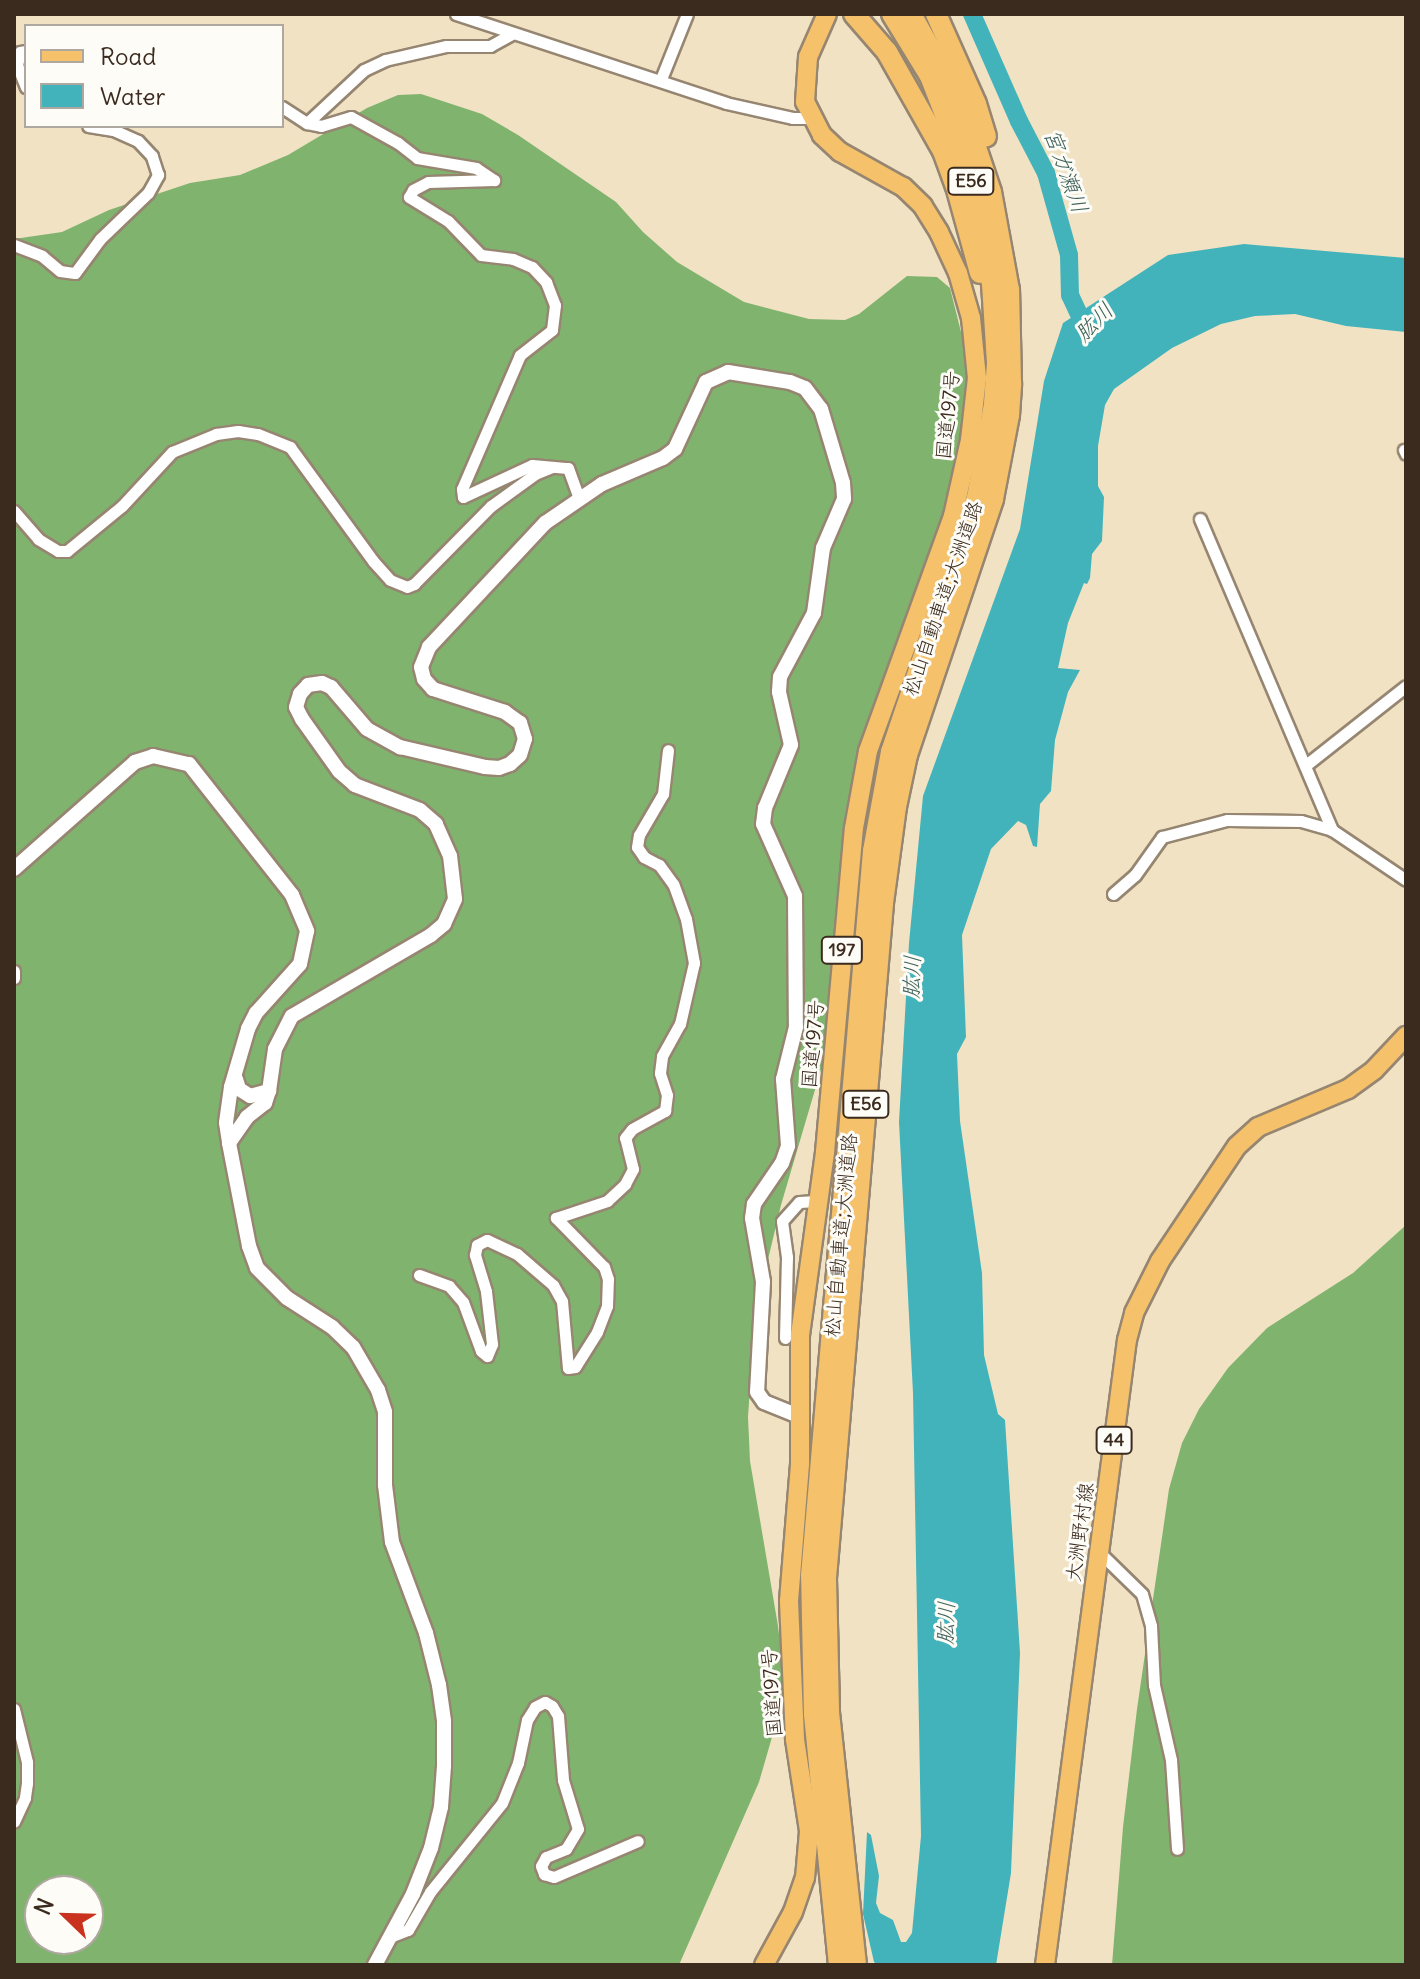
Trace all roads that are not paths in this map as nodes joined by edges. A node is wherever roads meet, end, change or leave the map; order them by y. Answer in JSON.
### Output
{"nodes":[{"id":1,"x":456,"y":14,"type":"edge"},
{"id":2,"x":687,"y":14,"type":"edge"},
{"id":3,"x":854,"y":14,"type":"edge"},
{"id":4,"x":892,"y":14,"type":"edge"},
{"id":5,"x":911,"y":14,"type":"edge"},
{"id":6,"x":936,"y":14,"type":"edge"},
{"id":7,"x":824,"y":15,"type":"edge"},
{"id":8,"x":513,"y":33,"type":"junction"},
{"id":9,"x":24,"y":51,"type":"edge"},
{"id":10,"x":661,"y":79,"type":"junction"},
{"id":11,"x":24,"y":82,"type":"edge"},
{"id":12,"x":284,"y":108,"type":"edge"},
{"id":13,"x":812,"y":118,"type":"junction"},
{"id":14,"x":307,"y":123,"type":"junction"},
{"id":15,"x":100,"y":128,"type":"edge"},
{"id":16,"x":14,"y":245,"type":"edge"},
{"id":17,"x":1009,"y":290,"type":"junction"},
{"id":18,"x":997,"y":363,"type":"junction"},
{"id":19,"x":556,"y":466,"type":"junction"},
{"id":20,"x":579,"y":499,"type":"junction"},
{"id":21,"x":14,"y":511,"type":"edge"},
{"id":22,"x":1200,"y":519,"type":"dead end"},
{"id":23,"x":1406,"y":686,"type":"edge"},
{"id":24,"x":668,"y":750,"type":"dead end"},
{"id":25,"x":1306,"y":765,"type":"junction"},
{"id":26,"x":1332,"y":830,"type":"junction"},
{"id":27,"x":14,"y":869,"type":"edge"},
{"id":28,"x":1406,"y":880,"type":"edge"},
{"id":29,"x":1113,"y":894,"type":"dead end"},
{"id":30,"x":14,"y":971,"type":"edge"},
{"id":31,"x":14,"y":978,"type":"edge"},
{"id":32,"x":1406,"y":1036,"type":"edge"},
{"id":33,"x":236,"y":1079,"type":"junction"},
{"id":34,"x":269,"y":1091,"type":"junction"},
{"id":35,"x":229,"y":1143,"type":"junction"},
{"id":36,"x":817,"y":1201,"type":"junction"},
{"id":37,"x":419,"y":1275,"type":"dead end"},
{"id":38,"x":785,"y":1338,"type":"dead end"},
{"id":39,"x":801,"y":1417,"type":"junction"},
{"id":40,"x":1099,"y":1552,"type":"junction"},
{"id":41,"x":14,"y":1709,"type":"edge"},
{"id":42,"x":14,"y":1822,"type":"edge"},
{"id":43,"x":638,"y":1841,"type":"dead end"},
{"id":44,"x":1177,"y":1849,"type":"dead end"},
{"id":45,"x":392,"y":1936,"type":"junction"},
{"id":46,"x":846,"y":1936,"type":"junction"},
{"id":47,"x":375,"y":1965,"type":"edge"},
{"id":48,"x":764,"y":1965,"type":"edge"},
{"id":49,"x":839,"y":1965,"type":"edge"},
{"id":50,"x":856,"y":1965,"type":"edge"},
{"id":51,"x":1045,"y":1965,"type":"edge"}],
"edges":[{"from":1,"to":8,"type":"street"},
{"from":2,"to":10,"type":"street"},
{"from":3,"to":18,"type":"highway"},
{"from":4,"to":18,"type":"highway","name":"松山自動車道;大洲道路","number":"E56"},
{"from":5,"to":17,"type":"highway","name":"松山自動車道;大洲道路","number":"E56"},
{"from":6,"to":17,"type":"highway"},
{"from":7,"to":13,"type":"main road","name":"国道197号","number":"197"},
{"from":8,"to":10,"type":"street"},
{"from":8,"to":14,"type":"street"},
{"from":9,"to":11,"type":"street"},
{"from":10,"to":13,"type":"street"},
{"from":12,"to":14,"type":"street"},
{"from":13,"to":36,"type":"main road","name":"国道197号","number":"197"},
{"from":14,"to":19,"type":"street"},
{"from":15,"to":16,"type":"street"},
{"from":17,"to":46,"type":"highway","name":"松山自動車道;大洲道路","number":"E56"},
{"from":18,"to":46,"type":"highway","name":"松山自動車道;大洲道路","number":"E56"},
{"from":19,"to":20,"type":"street"},
{"from":19,"to":21,"type":"street"},
{"from":20,"to":34,"type":"street"},
{"from":20,"to":39,"type":"street"},
{"from":22,"to":25,"type":"street"},
{"from":23,"to":25,"type":"street"},
{"from":24,"to":37,"type":"street"},
{"from":25,"to":26,"type":"street"},
{"from":26,"to":28,"type":"street"},
{"from":26,"to":29,"type":"street"},
{"from":27,"to":33,"type":"street"},
{"from":30,"to":31,"type":"street"},
{"from":32,"to":40,"type":"main road","name":"大洲野村線","number":"44"},
{"from":33,"to":34,"type":"street"},
{"from":33,"to":35,"type":"street"},
{"from":34,"to":35,"type":"street"},
{"from":35,"to":45,"type":"street"},
{"from":36,"to":38,"type":"street"},
{"from":36,"to":39,"type":"main road","name":"国道197号","number":"197"},
{"from":39,"to":48,"type":"main road","name":"国道197号","number":"197"},
{"from":40,"to":44,"type":"street"},
{"from":40,"to":51,"type":"main road","name":"大洲野村線","number":"44"},
{"from":41,"to":42,"type":"street"},
{"from":43,"to":45,"type":"street"},
{"from":45,"to":47,"type":"street"},
{"from":46,"to":49,"type":"highway","name":"松山自動車道;大洲道路","number":"E56"},
{"from":46,"to":50,"type":"highway","name":"松山自動車道;大洲道路","number":"E56"}]}
